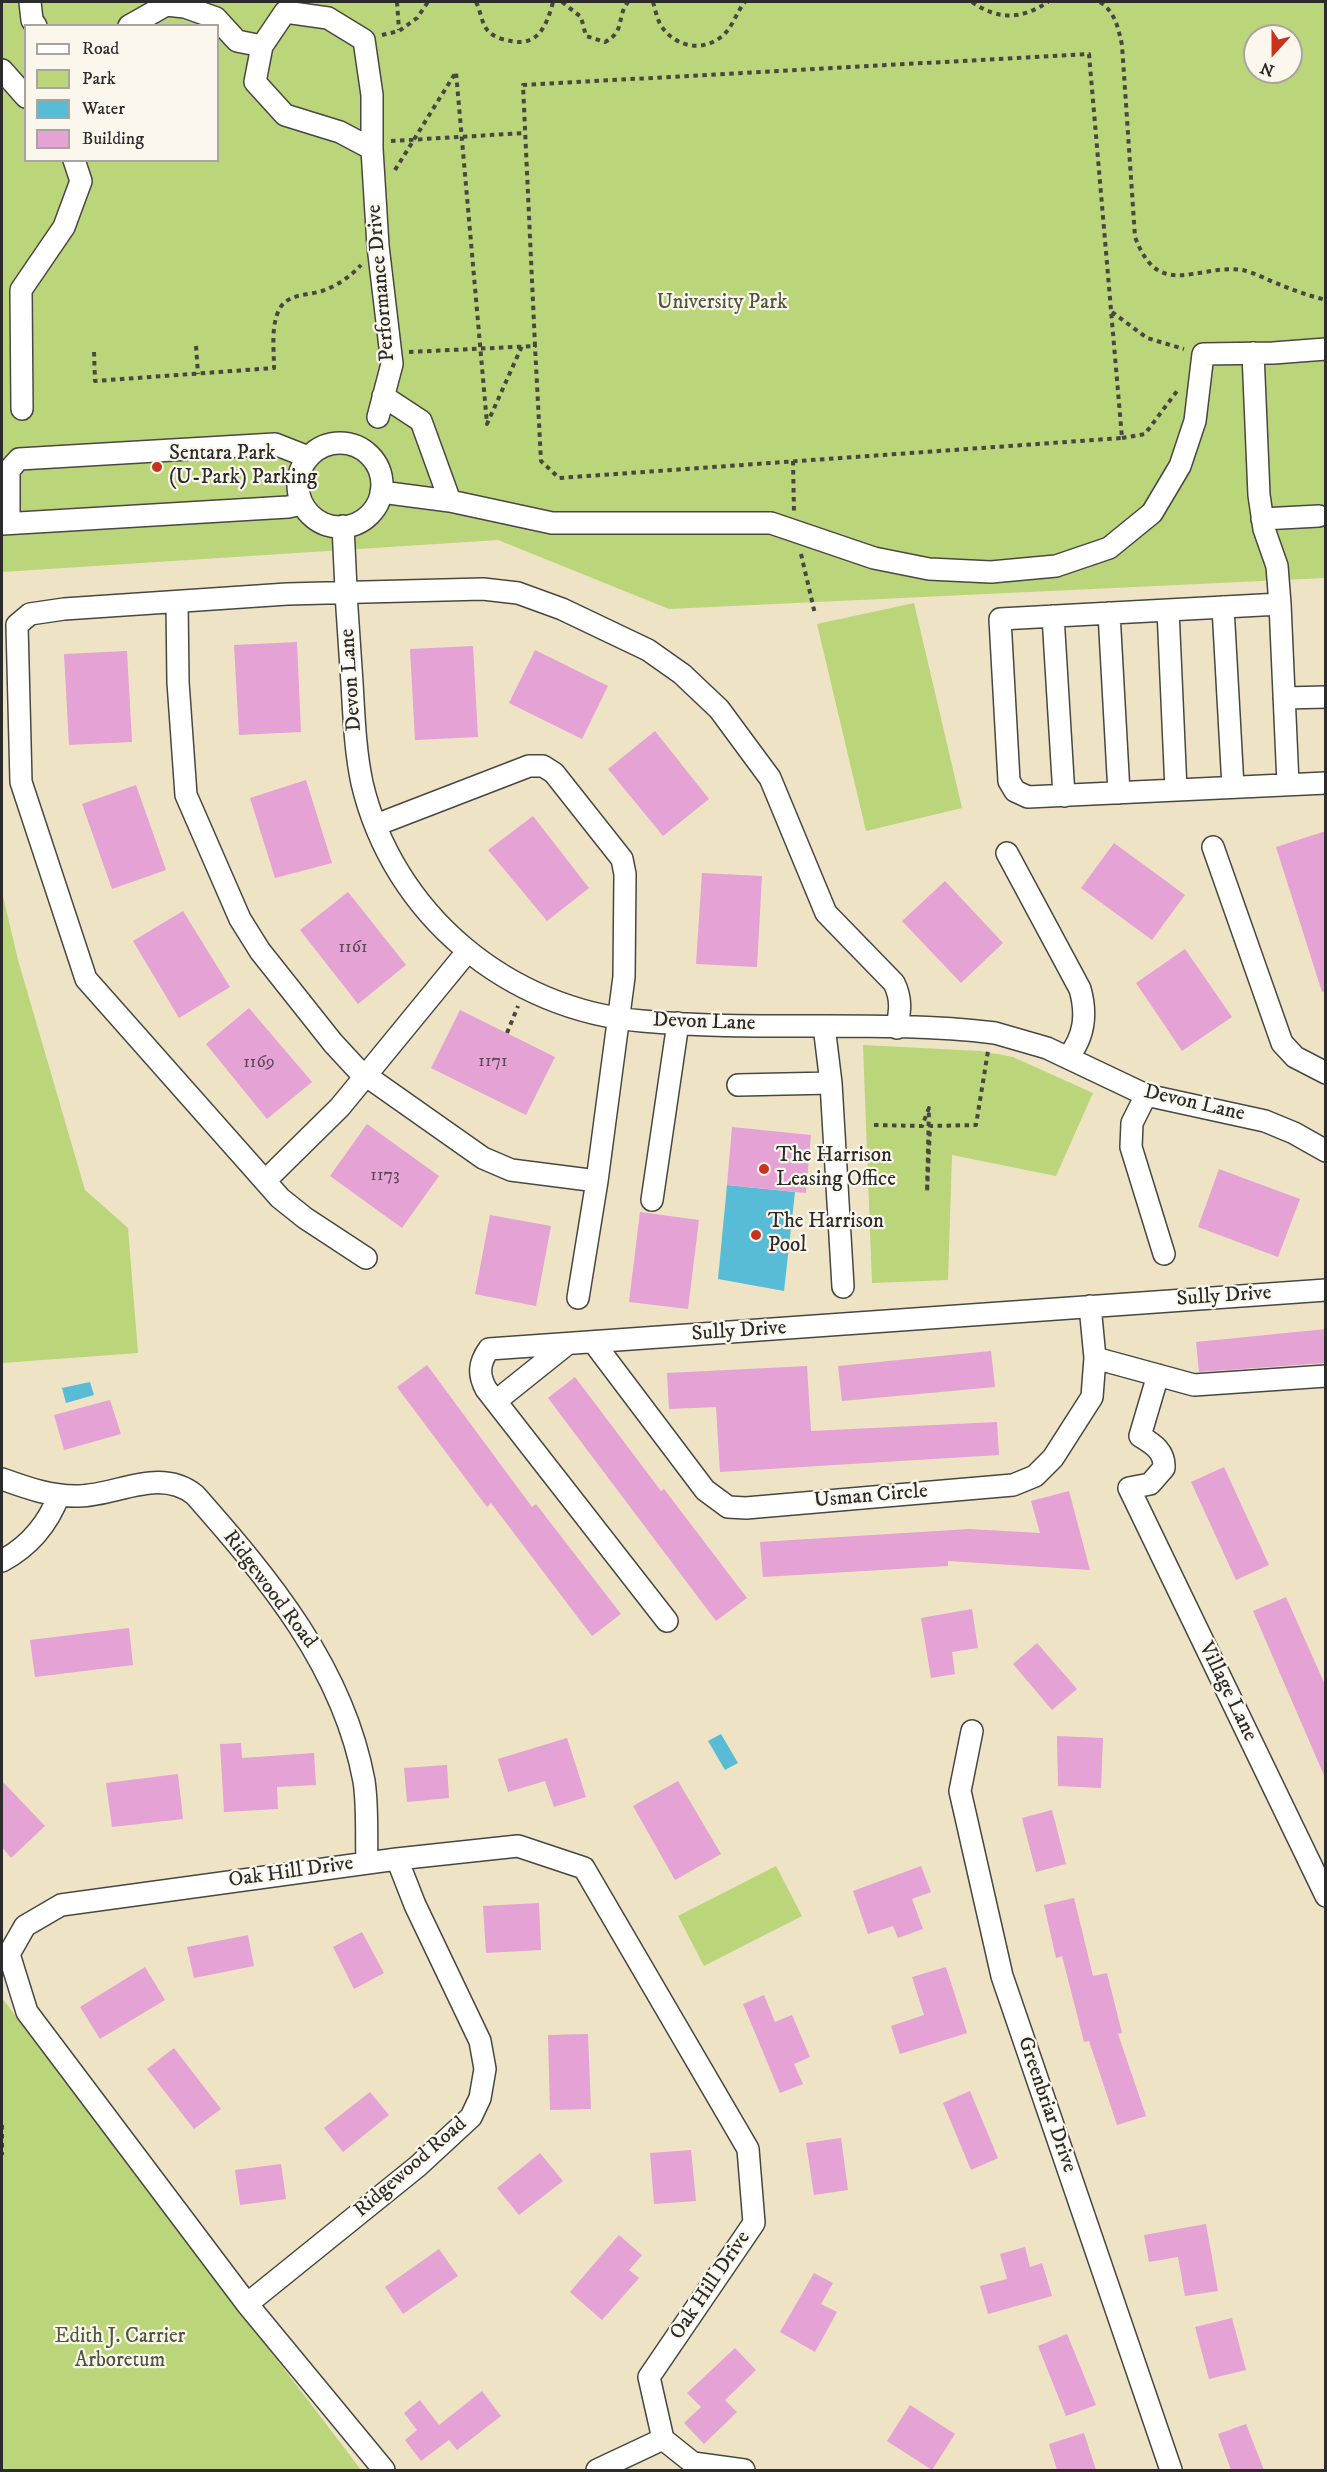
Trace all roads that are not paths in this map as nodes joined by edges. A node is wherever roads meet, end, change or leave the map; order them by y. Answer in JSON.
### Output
{"nodes":[{"id":1,"x":30,"y":2,"type":"edge"},
{"id":2,"x":35,"y":24,"type":"edge"},
{"id":3,"x":133,"y":24,"type":"edge"},
{"id":4,"x":262,"y":46,"type":"junction"},
{"id":5,"x":2,"y":70,"type":"edge"},
{"id":6,"x":24,"y":95,"type":"edge"},
{"id":7,"x":372,"y":145,"type":"junction"},
{"id":8,"x":75,"y":162,"type":"edge"},
{"id":9,"x":1326,"y":349,"type":"edge"},
{"id":10,"x":1263,"y":353,"type":"junction"},
{"id":11,"x":21,"y":409,"type":"dead end"},
{"id":12,"x":308,"y":457,"type":"junction"},
{"id":13,"x":381,"y":492,"type":"junction"},
{"id":14,"x":450,"y":501,"type":"junction"},
{"id":15,"x":302,"y":504,"type":"junction"},
{"id":16,"x":1319,"y":516,"type":"dead end"},
{"id":17,"x":1262,"y":519,"type":"junction"},
{"id":18,"x":5,"y":524,"type":"edge"},
{"id":19,"x":343,"y":526,"type":"junction"},
{"id":20,"x":346,"y":594,"type":"junction"},
{"id":21,"x":177,"y":602,"type":"junction"},
{"id":22,"x":1280,"y":604,"type":"junction"},
{"id":23,"x":1223,"y":607,"type":"junction"},
{"id":24,"x":1168,"y":610,"type":"junction"},
{"id":25,"x":1109,"y":613,"type":"junction"},
{"id":26,"x":1053,"y":616,"type":"junction"},
{"id":27,"x":1326,"y":697,"type":"edge"},
{"id":28,"x":1284,"y":698,"type":"junction"},
{"id":29,"x":1326,"y":783,"type":"edge"},
{"id":30,"x":1288,"y":784,"type":"junction"},
{"id":31,"x":1233,"y":787,"type":"junction"},
{"id":32,"x":1176,"y":790,"type":"junction"},
{"id":33,"x":1119,"y":793,"type":"junction"},
{"id":34,"x":1064,"y":796,"type":"junction"},
{"id":35,"x":376,"y":825,"type":"junction"},
{"id":36,"x":1212,"y":847,"type":"dead end"},
{"id":37,"x":1007,"y":853,"type":"dead end"},
{"id":38,"x":466,"y":952,"type":"junction"},
{"id":39,"x":618,"y":1018,"type":"junction"},
{"id":40,"x":678,"y":1023,"type":"junction"},
{"id":41,"x":824,"y":1026,"type":"junction"},
{"id":42,"x":897,"y":1028,"type":"junction"},
{"id":43,"x":1068,"y":1057,"type":"junction"},
{"id":44,"x":1326,"y":1073,"type":"edge"},
{"id":45,"x":366,"y":1076,"type":"junction"},
{"id":46,"x":831,"y":1083,"type":"junction"},
{"id":47,"x":738,"y":1085,"type":"dead end"},
{"id":48,"x":1146,"y":1095,"type":"junction"},
{"id":49,"x":1326,"y":1151,"type":"edge"},
{"id":50,"x":266,"y":1180,"type":"junction"},
{"id":51,"x":597,"y":1181,"type":"junction"},
{"id":52,"x":652,"y":1200,"type":"dead end"},
{"id":53,"x":1164,"y":1254,"type":"dead end"},
{"id":54,"x":366,"y":1257,"type":"dead end"},
{"id":55,"x":843,"y":1287,"type":"dead end"},
{"id":56,"x":1326,"y":1290,"type":"edge"},
{"id":57,"x":578,"y":1298,"type":"dead end"},
{"id":58,"x":1090,"y":1306,"type":"junction"},
{"id":59,"x":594,"y":1343,"type":"junction"},
{"id":60,"x":566,"y":1345,"type":"junction"},
{"id":61,"x":1095,"y":1358,"type":"junction"},
{"id":62,"x":1158,"y":1375,"type":"junction"},
{"id":63,"x":1326,"y":1376,"type":"edge"},
{"id":64,"x":496,"y":1401,"type":"junction"},
{"id":65,"x":2,"y":1479,"type":"edge"},
{"id":66,"x":58,"y":1495,"type":"junction"},
{"id":67,"x":2,"y":1561,"type":"edge"},
{"id":68,"x":667,"y":1621,"type":"dead end"},
{"id":69,"x":972,"y":1731,"type":"dead end"},
{"id":70,"x":397,"y":1859,"type":"junction"},
{"id":71,"x":367,"y":1863,"type":"junction"},
{"id":72,"x":1326,"y":1896,"type":"edge"},
{"id":73,"x":247,"y":2304,"type":"junction"},
{"id":74,"x":663,"y":2439,"type":"junction"},
{"id":75,"x":384,"y":2470,"type":"edge"},
{"id":76,"x":597,"y":2470,"type":"edge"},
{"id":77,"x":744,"y":2470,"type":"edge"},
{"id":78,"x":1171,"y":2470,"type":"edge"}],
"edges":[{"from":1,"to":2,"type":"street"},
{"from":3,"to":4,"type":"street"},
{"from":4,"to":7,"type":"street"},
{"from":4,"to":7,"type":"street","name":"Performance Drive"},
{"from":5,"to":6,"type":"street"},
{"from":7,"to":14,"type":"street","name":"Performance Drive"},
{"from":8,"to":11,"type":"street"},
{"from":9,"to":10,"type":"street"},
{"from":10,"to":14,"type":"street"},
{"from":10,"to":17,"type":"street"},
{"from":12,"to":13,"type":"street"},
{"from":12,"to":15,"type":"street"},
{"from":12,"to":18,"type":"street"},
{"from":13,"to":14,"type":"street"},
{"from":13,"to":19,"type":"street"},
{"from":15,"to":18,"type":"street"},
{"from":15,"to":19,"type":"street"},
{"from":16,"to":17,"type":"street"},
{"from":17,"to":22,"type":"street"},
{"from":19,"to":20,"type":"street","name":"Devon Lane"},
{"from":20,"to":21,"type":"street"},
{"from":20,"to":35,"type":"street","name":"Devon Lane"},
{"from":20,"to":42,"type":"street"},
{"from":21,"to":45,"type":"street"},
{"from":21,"to":50,"type":"street"},
{"from":22,"to":23,"type":"street"},
{"from":22,"to":28,"type":"street"},
{"from":23,"to":24,"type":"street"},
{"from":23,"to":31,"type":"street"},
{"from":24,"to":25,"type":"street"},
{"from":24,"to":32,"type":"street"},
{"from":25,"to":26,"type":"street"},
{"from":25,"to":33,"type":"street"},
{"from":26,"to":34,"type":"street"},
{"from":26,"to":34,"type":"street"},
{"from":27,"to":28,"type":"street"},
{"from":28,"to":30,"type":"street"},
{"from":29,"to":30,"type":"street"},
{"from":30,"to":31,"type":"street"},
{"from":31,"to":32,"type":"street"},
{"from":32,"to":33,"type":"street"},
{"from":33,"to":34,"type":"street"},
{"from":35,"to":38,"type":"street","name":"Devon Lane"},
{"from":35,"to":39,"type":"street"},
{"from":36,"to":44,"type":"street"},
{"from":37,"to":43,"type":"street"},
{"from":38,"to":39,"type":"street","name":"Devon Lane"},
{"from":38,"to":45,"type":"street"},
{"from":39,"to":40,"type":"street","name":"Devon Lane"},
{"from":39,"to":51,"type":"street"},
{"from":40,"to":41,"type":"street","name":"Devon Lane"},
{"from":40,"to":52,"type":"street"},
{"from":41,"to":42,"type":"street","name":"Devon Lane"},
{"from":41,"to":46,"type":"street"},
{"from":42,"to":43,"type":"street","name":"Devon Lane"},
{"from":43,"to":48,"type":"street","name":"Devon Lane"},
{"from":45,"to":50,"type":"street"},
{"from":45,"to":51,"type":"street"},
{"from":46,"to":47,"type":"street"},
{"from":46,"to":55,"type":"street"},
{"from":48,"to":49,"type":"street","name":"Devon Lane"},
{"from":48,"to":53,"type":"street"},
{"from":50,"to":54,"type":"street"},
{"from":51,"to":57,"type":"street"},
{"from":56,"to":58,"type":"street","name":"Sully Drive"},
{"from":58,"to":59,"type":"street","name":"Sully Drive"},
{"from":58,"to":61,"type":"street","name":"Usman Circle"},
{"from":59,"to":60,"type":"street","name":"Sully Drive"},
{"from":59,"to":61,"type":"street","name":"Usman Circle"},
{"from":60,"to":64,"type":"street"},
{"from":60,"to":64,"type":"street","name":"Sully Drive"},
{"from":61,"to":62,"type":"street"},
{"from":62,"to":63,"type":"street"},
{"from":62,"to":72,"type":"street","name":"Village Lane"},
{"from":64,"to":68,"type":"street","name":"Sully Drive"},
{"from":65,"to":66,"type":"street","name":"Ridgewood Road"},
{"from":66,"to":67,"type":"street"},
{"from":66,"to":71,"type":"street","name":"Ridgewood Road"},
{"from":69,"to":78,"type":"street","name":"Greenbriar Drive"},
{"from":70,"to":71,"type":"street","name":"Oak Hill Drive"},
{"from":70,"to":73,"type":"street","name":"Ridgewood Road"},
{"from":70,"to":74,"type":"street","name":"Oak Hill Drive"},
{"from":71,"to":73,"type":"street","name":"Oak Hill Drive"},
{"from":73,"to":75,"type":"street","name":"Oak Hill Drive"},
{"from":74,"to":76,"type":"street"},
{"from":74,"to":77,"type":"street"}]}
